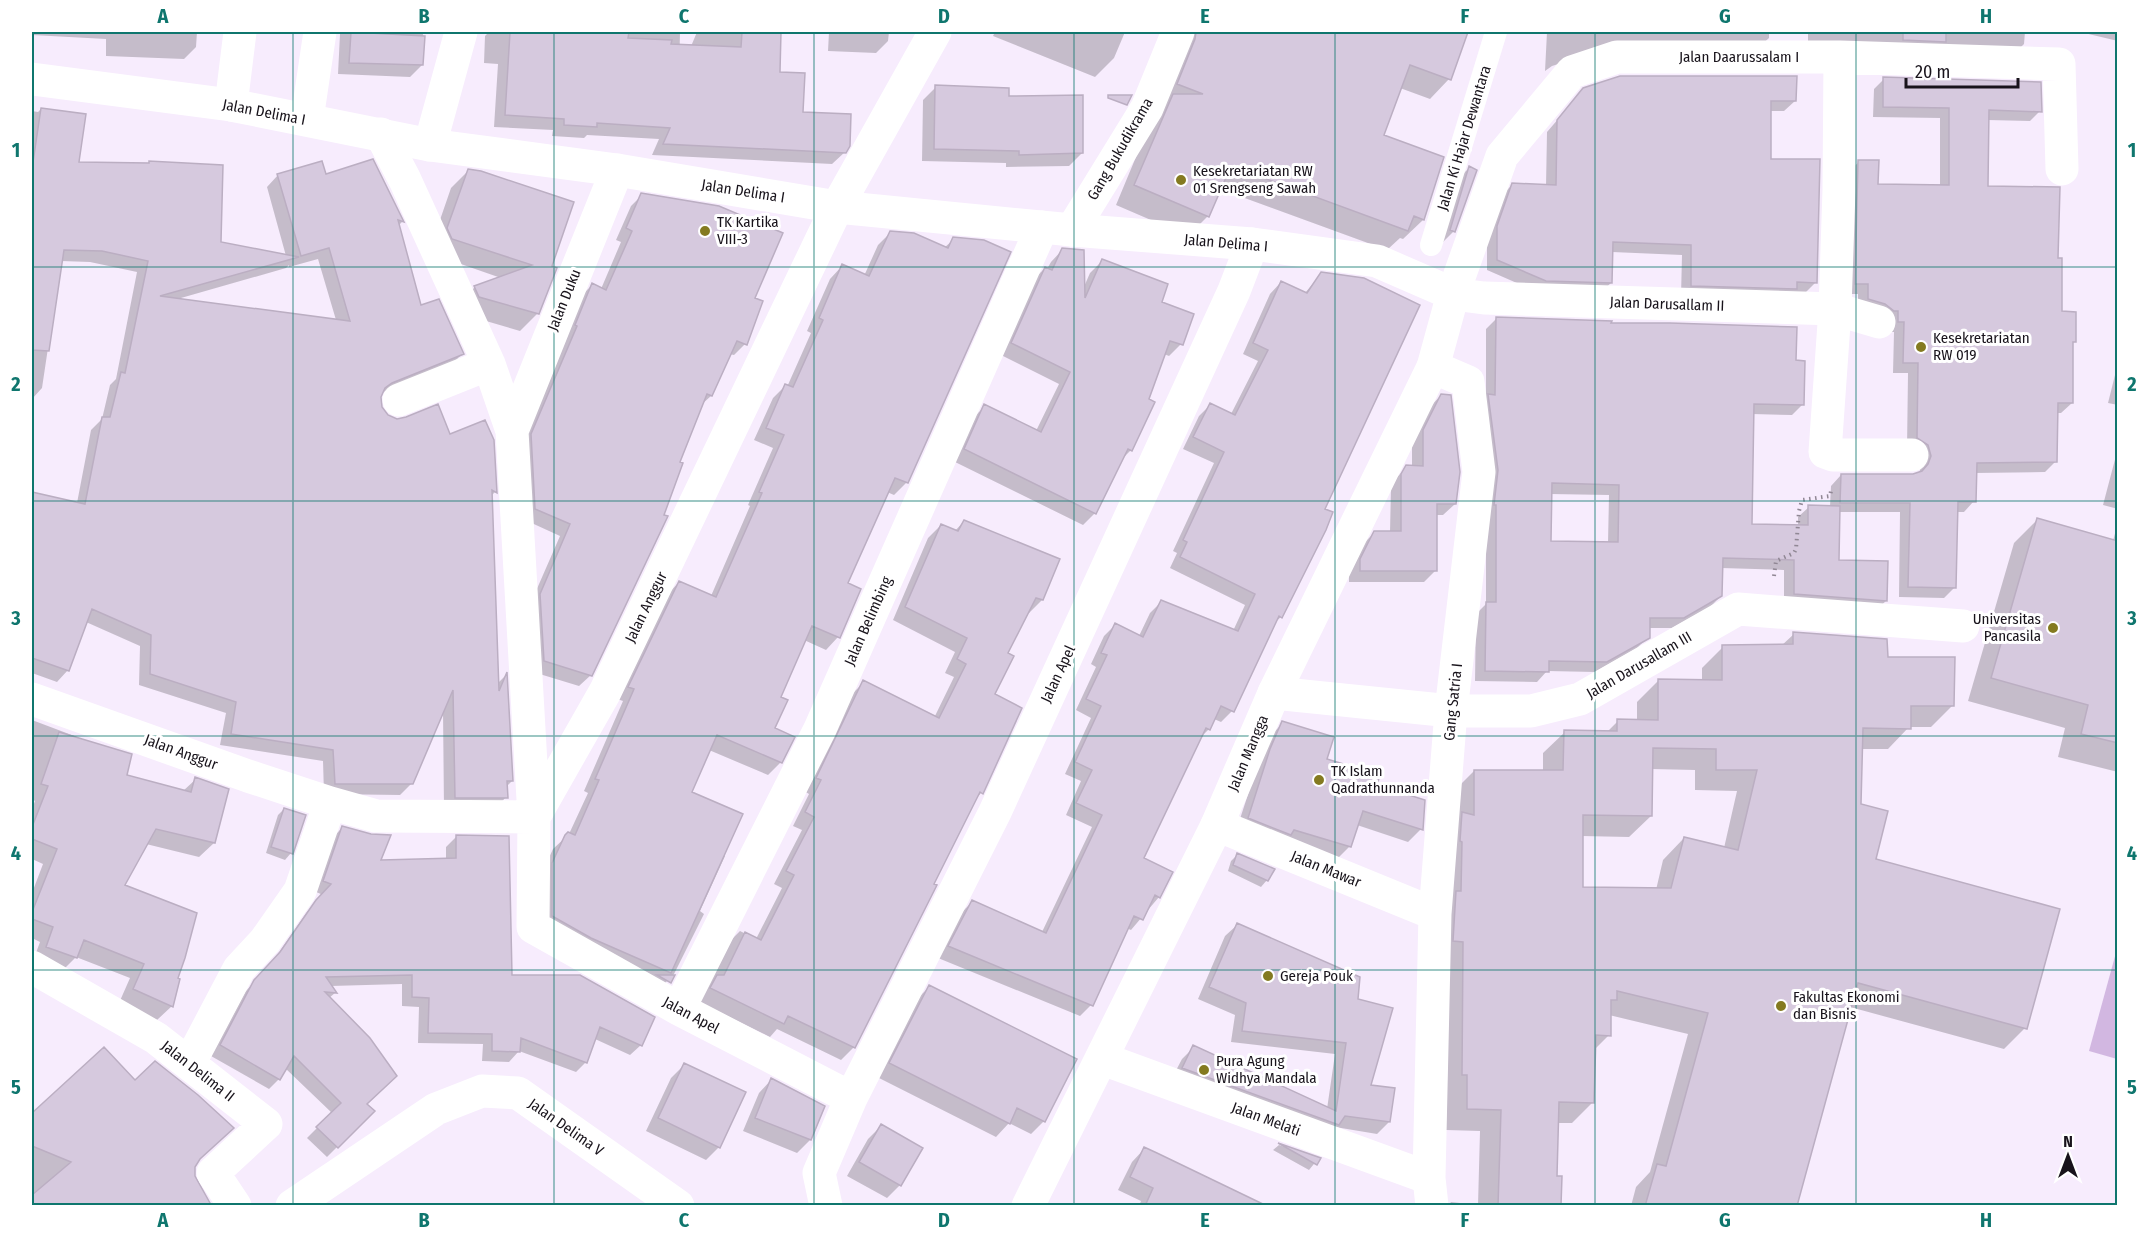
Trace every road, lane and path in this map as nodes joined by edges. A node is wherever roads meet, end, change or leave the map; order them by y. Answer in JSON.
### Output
{"nodes":[{"id":1,"x":240,"y":32,"type":"edge"},
{"id":2,"x":320,"y":32,"type":"edge"},
{"id":3,"x":461,"y":32,"type":"edge"},
{"id":4,"x":935,"y":32,"type":"edge"},
{"id":5,"x":1178,"y":32,"type":"edge"},
{"id":6,"x":1496,"y":32,"type":"edge"},
{"id":7,"x":1840,"y":57,"type":"junction"},
{"id":8,"x":32,"y":79,"type":"edge"},
{"id":9,"x":231,"y":105,"type":"junction"},
{"id":10,"x":307,"y":119,"type":"junction"},
{"id":11,"x":381,"y":134,"type":"junction"},
{"id":12,"x":430,"y":145,"type":"junction"},
{"id":13,"x":2062,"y":169,"type":"dead end"},
{"id":14,"x":617,"y":170,"type":"junction"},
{"id":15,"x":837,"y":207,"type":"junction"},
{"id":16,"x":1057,"y":229,"type":"junction"},
{"id":17,"x":1252,"y":244,"type":"junction"},
{"id":18,"x":1431,"y":245,"type":"dead end"},
{"id":19,"x":1453,"y":294,"type":"junction"},
{"id":20,"x":1835,"y":309,"type":"junction"},
{"id":21,"x":1879,"y":322,"type":"dead end"},
{"id":22,"x":489,"y":364,"type":"junction"},
{"id":23,"x":1433,"y":367,"type":"junction"},
{"id":24,"x":399,"y":400,"type":"dead end"},
{"id":25,"x":512,"y":431,"type":"junction"},
{"id":26,"x":1833,"y":455,"type":"junction"},
{"id":27,"x":1912,"y":455,"type":"dead end"},
{"id":28,"x":1771,"y":612,"type":"junction"},
{"id":29,"x":1963,"y":626,"type":"dead end"},
{"id":30,"x":1274,"y":693,"type":"junction"},
{"id":31,"x":32,"y":699,"type":"edge"},
{"id":32,"x":1451,"y":711,"type":"junction"},
{"id":33,"x":330,"y":803,"type":"junction"},
{"id":34,"x":534,"y":817,"type":"junction"},
{"id":35,"x":1217,"y":825,"type":"junction"},
{"id":36,"x":1435,"y":914,"type":"junction"},
{"id":37,"x":32,"y":967,"type":"edge"},
{"id":38,"x":679,"y":1009,"type":"junction"},
{"id":39,"x":1103,"y":1059,"type":"junction"},
{"id":40,"x":189,"y":1064,"type":"junction"},
{"id":41,"x":851,"y":1098,"type":"junction"},
{"id":42,"x":1431,"y":1192,"type":"edge"},
{"id":43,"x":235,"y":1206,"type":"edge"},
{"id":44,"x":292,"y":1206,"type":"edge"},
{"id":45,"x":678,"y":1206,"type":"edge"},
{"id":46,"x":826,"y":1206,"type":"edge"},
{"id":47,"x":1028,"y":1206,"type":"edge"}],
"edges":[{"from":1,"to":9,"type":"street"},
{"from":2,"to":10,"type":"street"},
{"from":3,"to":12,"type":"street"},
{"from":4,"to":15,"type":"street","name":"Jalan Anggur"},
{"from":5,"to":16,"type":"street","name":"Gang Bukudikrama"},
{"from":6,"to":18,"type":"lane","name":"Jalan Ki Hajar Dewantara"},
{"from":7,"to":13,"type":"street","name":"Jalan Daarussalam I"},
{"from":7,"to":19,"type":"street","name":"Jalan Daarussalam I"},
{"from":7,"to":20,"type":"street"},
{"from":8,"to":9,"type":"street","name":"Jalan Delima I"},
{"from":9,"to":10,"type":"street","name":"Jalan Delima I"},
{"from":10,"to":11,"type":"street","name":"Jalan Delima I"},
{"from":11,"to":12,"type":"street","name":"Jalan Delima I"},
{"from":11,"to":22,"type":"street"},
{"from":12,"to":14,"type":"street","name":"Jalan Delima I"},
{"from":14,"to":15,"type":"street","name":"Jalan Delima I"},
{"from":14,"to":25,"type":"street","name":"Jalan Duku"},
{"from":15,"to":16,"type":"street","name":"Jalan Delima I"},
{"from":15,"to":34,"type":"street","name":"Jalan Anggur"},
{"from":16,"to":17,"type":"street","name":"Jalan Delima I"},
{"from":16,"to":38,"type":"street","name":"Jalan Belimbing"},
{"from":17,"to":19,"type":"street","name":"Jalan Delima I"},
{"from":17,"to":41,"type":"street","name":"Jalan Apel"},
{"from":19,"to":20,"type":"street","name":"Jalan Darusallam II"},
{"from":19,"to":23,"type":"street","name":"Jalan Mangga"},
{"from":20,"to":21,"type":"street","name":"Jalan Darusallam II"},
{"from":20,"to":26,"type":"street"},
{"from":22,"to":24,"type":"street"},
{"from":22,"to":25,"type":"street"},
{"from":23,"to":30,"type":"street","name":"Jalan Mangga"},
{"from":23,"to":32,"type":"street","name":"Gang Satria I"},
{"from":25,"to":34,"type":"street"},
{"from":26,"to":27,"type":"street"},
{"from":26,"to":28,"type":"path"},
{"from":28,"to":29,"type":"street","name":"Jalan Darusallam III"},
{"from":28,"to":32,"type":"street","name":"Jalan Darusallam III"},
{"from":30,"to":32,"type":"street","name":"Jalan Darusallam III"},
{"from":30,"to":35,"type":"street","name":"Jalan Mangga"},
{"from":31,"to":33,"type":"street","name":"Jalan Anggur"},
{"from":32,"to":36,"type":"street","name":"Gang Satria I"},
{"from":33,"to":34,"type":"street","name":"Jalan Anggur"},
{"from":33,"to":40,"type":"street"},
{"from":34,"to":38,"type":"street","name":"Jalan Apel"},
{"from":35,"to":36,"type":"street","name":"Jalan Mawar"},
{"from":35,"to":39,"type":"street","name":"Jalan Mangga"},
{"from":36,"to":42,"type":"street","name":"Gang Satria I"},
{"from":37,"to":40,"type":"street","name":"Jalan Delima II"},
{"from":38,"to":41,"type":"street","name":"Jalan Apel"},
{"from":39,"to":42,"type":"street","name":"Jalan Melati"},
{"from":39,"to":47,"type":"street","name":"Jalan Mangga"},
{"from":40,"to":43,"type":"street","name":"Jalan Delima II"},
{"from":41,"to":46,"type":"street","name":"Jalan Apel"},
{"from":44,"to":45,"type":"street","name":"Jalan Delima V"}]}
